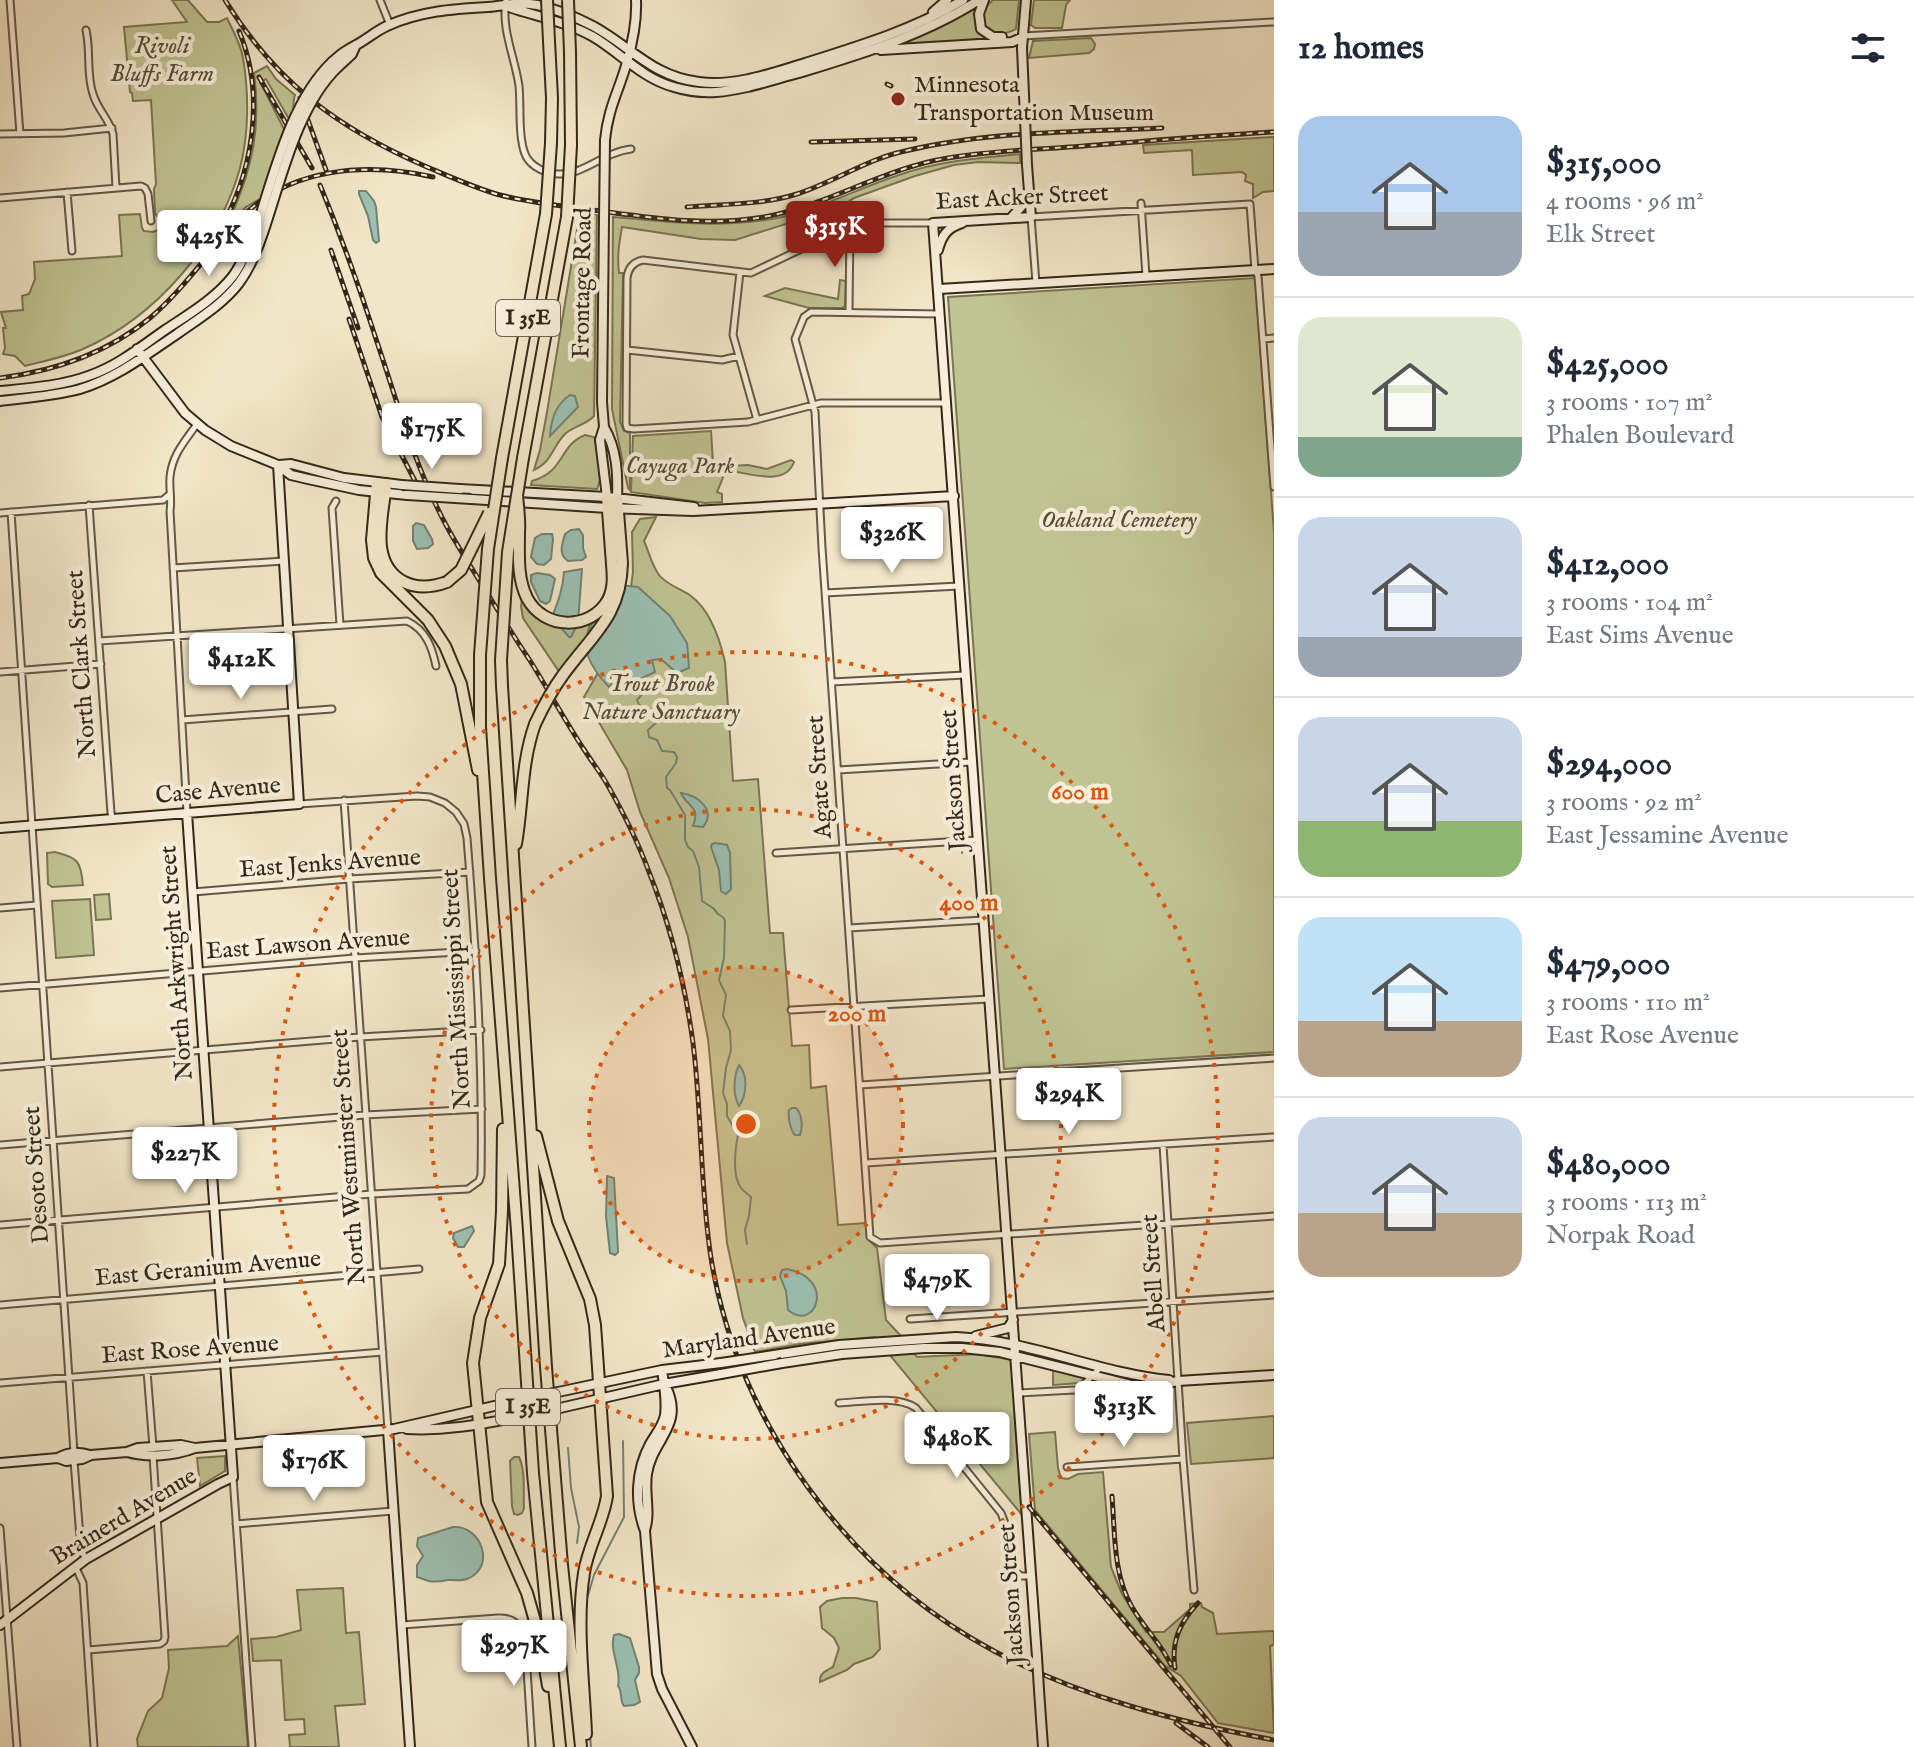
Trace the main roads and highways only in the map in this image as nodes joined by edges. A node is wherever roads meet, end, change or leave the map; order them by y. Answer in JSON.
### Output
{"nodes":[{"id":1,"x":547,"y":0,"type":"edge"},
{"id":2,"x":568,"y":0,"type":"edge"},
{"id":3,"x":575,"y":0,"type":"edge"},
{"id":4,"x":569,"y":25,"type":"junction"},
{"id":5,"x":517,"y":495,"type":"junction"},
{"id":6,"x":496,"y":496,"type":"junction"},
{"id":7,"x":613,"y":503,"type":"road end"},
{"id":8,"x":617,"y":563,"type":"junction"},
{"id":9,"x":487,"y":820,"type":"junction"},
{"id":10,"x":513,"y":862,"type":"junction"},
{"id":11,"x":504,"y":1065,"type":"junction"},
{"id":12,"x":529,"y":1099,"type":"junction"},
{"id":13,"x":559,"y":1747,"type":"edge"},
{"id":14,"x":583,"y":1747,"type":"edge"}],
"edges":[{"from":1,"to":6,"type":"highway","number":"I 35E","bridge":true},
{"from":2,"to":4,"type":"highway","number":"I 35E","bridge":true},
{"from":3,"to":4,"type":"highway","bridge":true},
{"from":4,"to":5,"type":"highway","number":"I 35E","bridge":true},
{"from":5,"to":8,"type":"highway","bridge":true},
{"from":5,"to":10,"type":"highway","number":"I 35E","bridge":true},
{"from":6,"to":9,"type":"highway","number":"I 35E","bridge":true},
{"from":6,"to":9,"type":"highway","bridge":true},
{"from":7,"to":8,"type":"highway"},
{"from":8,"to":10,"type":"highway","bridge":true},
{"from":9,"to":11,"type":"highway","number":"I 35E"},
{"from":10,"to":12,"type":"highway","number":"I 35E"},
{"from":11,"to":13,"type":"highway","number":"I 35E"},
{"from":11,"to":13,"type":"highway"},
{"from":12,"to":14,"type":"highway","number":"I 35E"},
{"from":12,"to":14,"type":"highway"}]}
